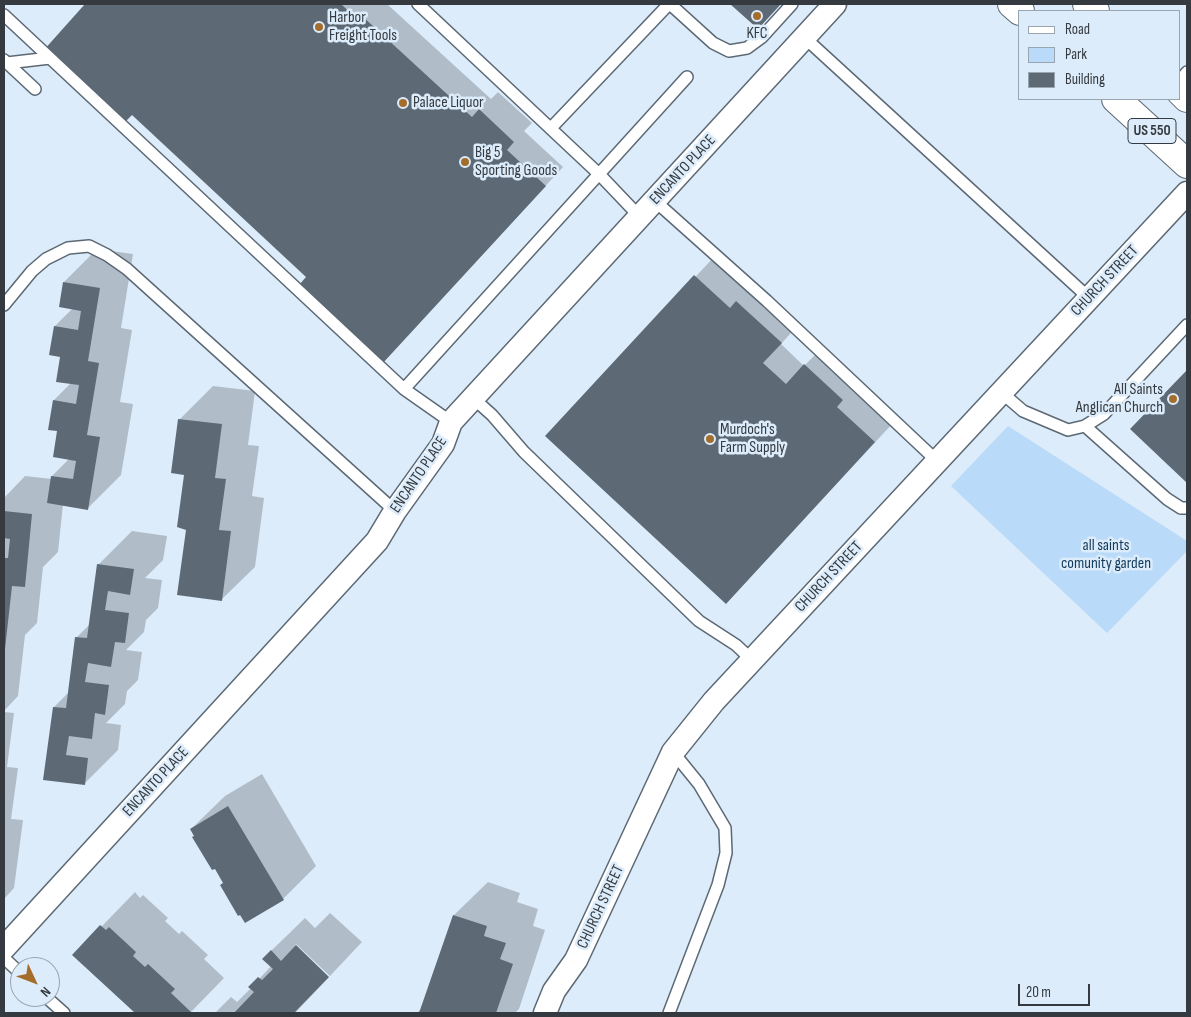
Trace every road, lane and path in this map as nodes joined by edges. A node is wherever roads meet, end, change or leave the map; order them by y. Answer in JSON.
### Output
{"nodes":[{"id":1,"x":418,"y":4,"type":"edge"},
{"id":2,"x":669,"y":4,"type":"edge"},
{"id":3,"x":792,"y":4,"type":"edge"},
{"id":4,"x":835,"y":4,"type":"edge"},
{"id":5,"x":4,"y":15,"type":"edge"},
{"id":6,"x":805,"y":38,"type":"junction"},
{"id":7,"x":50,"y":58,"type":"junction"},
{"id":8,"x":5,"y":62,"type":"edge"},
{"id":9,"x":687,"y":77,"type":"dead end"},
{"id":10,"x":35,"y":89,"type":"dead end"},
{"id":11,"x":1117,"y":100,"type":"edge"},
{"id":12,"x":551,"y":128,"type":"junction"},
{"id":13,"x":1187,"y":164,"type":"edge"},
{"id":14,"x":598,"y":174,"type":"junction"},
{"id":15,"x":1187,"y":193,"type":"edge"},
{"id":16,"x":647,"y":208,"type":"junction"},
{"id":17,"x":1089,"y":298,"type":"junction"},
{"id":18,"x":4,"y":306,"type":"edge"},
{"id":19,"x":1187,"y":325,"type":"edge"},
{"id":20,"x":404,"y":389,"type":"junction"},
{"id":21,"x":1001,"y":392,"type":"junction"},
{"id":22,"x":473,"y":398,"type":"junction"},
{"id":23,"x":451,"y":422,"type":"junction"},
{"id":24,"x":1086,"y":426,"type":"junction"},
{"id":25,"x":937,"y":461,"type":"junction"},
{"id":26,"x":1187,"y":508,"type":"edge"},
{"id":27,"x":394,"y":511,"type":"junction"},
{"id":28,"x":752,"y":660,"type":"junction"},
{"id":29,"x":673,"y":752,"type":"junction"},
{"id":30,"x":4,"y":948,"type":"edge"},
{"id":31,"x":545,"y":1013,"type":"edge"},
{"id":32,"x":669,"y":1013,"type":"edge"}],
"edges":[{"from":1,"to":12,"type":"lane"},
{"from":2,"to":3,"type":"lane"},
{"from":2,"to":12,"type":"lane"},
{"from":4,"to":6,"type":"street","name":"ENCANTO PLACE"},
{"from":5,"to":7,"type":"lane"},
{"from":6,"to":16,"type":"street","name":"ENCANTO PLACE"},
{"from":6,"to":17,"type":"lane"},
{"from":7,"to":8,"type":"lane"},
{"from":7,"to":20,"type":"lane"},
{"from":8,"to":10,"type":"lane"},
{"from":9,"to":14,"type":"lane"},
{"from":11,"to":13,"type":"highway","number":"US 550"},
{"from":12,"to":14,"type":"lane"},
{"from":14,"to":16,"type":"lane"},
{"from":14,"to":20,"type":"lane"},
{"from":15,"to":17,"type":"street","name":"CHURCH STREET"},
{"from":16,"to":22,"type":"street","name":"ENCANTO PLACE"},
{"from":16,"to":25,"type":"lane"},
{"from":17,"to":21,"type":"street","name":"CHURCH STREET"},
{"from":18,"to":27,"type":"lane"},
{"from":19,"to":24,"type":"lane"},
{"from":20,"to":23,"type":"lane"},
{"from":21,"to":24,"type":"lane"},
{"from":21,"to":25,"type":"street","name":"CHURCH STREET"},
{"from":22,"to":23,"type":"street","name":"ENCANTO PLACE"},
{"from":22,"to":28,"type":"lane"},
{"from":23,"to":27,"type":"street","name":"ENCANTO PLACE"},
{"from":24,"to":26,"type":"lane"},
{"from":25,"to":28,"type":"street","name":"CHURCH STREET"},
{"from":27,"to":30,"type":"street","name":"ENCANTO PLACE"},
{"from":28,"to":29,"type":"street","name":"CHURCH STREET"},
{"from":29,"to":31,"type":"street","name":"CHURCH STREET"},
{"from":29,"to":32,"type":"lane"}]}
